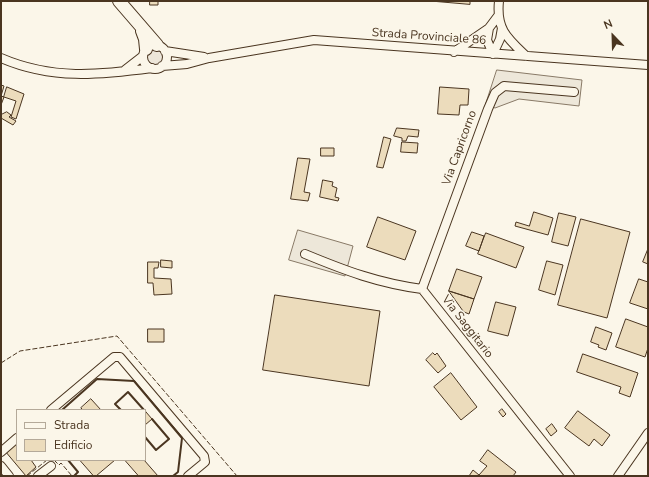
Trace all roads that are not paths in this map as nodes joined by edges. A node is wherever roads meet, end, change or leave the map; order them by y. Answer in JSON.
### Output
{"nodes":[{"id":1,"x":119,"y":1,"type":"edge"},
{"id":2,"x":499,"y":1,"type":"edge"},
{"id":3,"x":498,"y":16,"type":"junction"},
{"id":4,"x":489,"y":28,"type":"junction"},
{"id":5,"x":502,"y":28,"type":"junction"},
{"id":6,"x":153,"y":50,"type":"junction"},
{"id":7,"x":454,"y":52,"type":"junction"},
{"id":8,"x":493,"y":54,"type":"junction"},
{"id":9,"x":526,"y":56,"type":"junction"},
{"id":10,"x":1,"y":58,"type":"edge"},
{"id":11,"x":209,"y":58,"type":"junction"},
{"id":12,"x":648,"y":65,"type":"edge"},
{"id":13,"x":162,"y":66,"type":"junction"},
{"id":14,"x":152,"y":68,"type":"junction"},
{"id":15,"x":121,"y":72,"type":"junction"},
{"id":16,"x":574,"y":92,"type":"dead end"},
{"id":17,"x":305,"y":254,"type":"dead end"},
{"id":18,"x":422,"y":289,"type":"junction"},
{"id":19,"x":52,"y":409,"type":"edge"},
{"id":20,"x":648,"y":433,"type":"edge"},
{"id":21,"x":16,"y":439,"type":"edge"},
{"id":22,"x":1,"y":452,"type":"edge"},
{"id":23,"x":1,"y":466,"type":"edge"},
{"id":24,"x":51,"y":466,"type":"dead end"},
{"id":25,"x":9,"y":476,"type":"edge"},
{"id":26,"x":38,"y":476,"type":"edge"},
{"id":27,"x":188,"y":476,"type":"edge"},
{"id":28,"x":570,"y":476,"type":"edge"},
{"id":29,"x":618,"y":476,"type":"edge"}],
"edges":[{"from":1,"to":6,"type":"highway"},
{"from":2,"to":3,"type":"street"},
{"from":3,"to":4,"type":"street"},
{"from":3,"to":5,"type":"street"},
{"from":4,"to":7,"type":"street"},
{"from":4,"to":8,"type":"street"},
{"from":5,"to":8,"type":"street"},
{"from":5,"to":9,"type":"street"},
{"from":6,"to":11,"type":"street","name":"Strada Provinciale 86"},
{"from":6,"to":13,"type":"street"},
{"from":6,"to":14,"type":"street"},
{"from":6,"to":15,"type":"street"},
{"from":7,"to":8,"type":"street","name":"Strada Provinciale 86"},
{"from":7,"to":11,"type":"street","name":"Strada Provinciale 86"},
{"from":8,"to":9,"type":"street","name":"Strada Provinciale 86"},
{"from":9,"to":12,"type":"street","name":"Strada Provinciale 86"},
{"from":10,"to":15,"type":"street"},
{"from":11,"to":13,"type":"street","name":"Strada Provinciale 86"},
{"from":13,"to":14,"type":"street","name":"Strada Provinciale 86"},
{"from":14,"to":15,"type":"street"},
{"from":16,"to":18,"type":"street","name":"Via Capricorno"},
{"from":17,"to":18,"type":"street"},
{"from":18,"to":28,"type":"street","name":"Via Saggitario"},
{"from":19,"to":27,"type":"street"},
{"from":20,"to":29,"type":"street"},
{"from":21,"to":22,"type":"street"},
{"from":23,"to":25,"type":"street"},
{"from":24,"to":26,"type":"street"}]}
